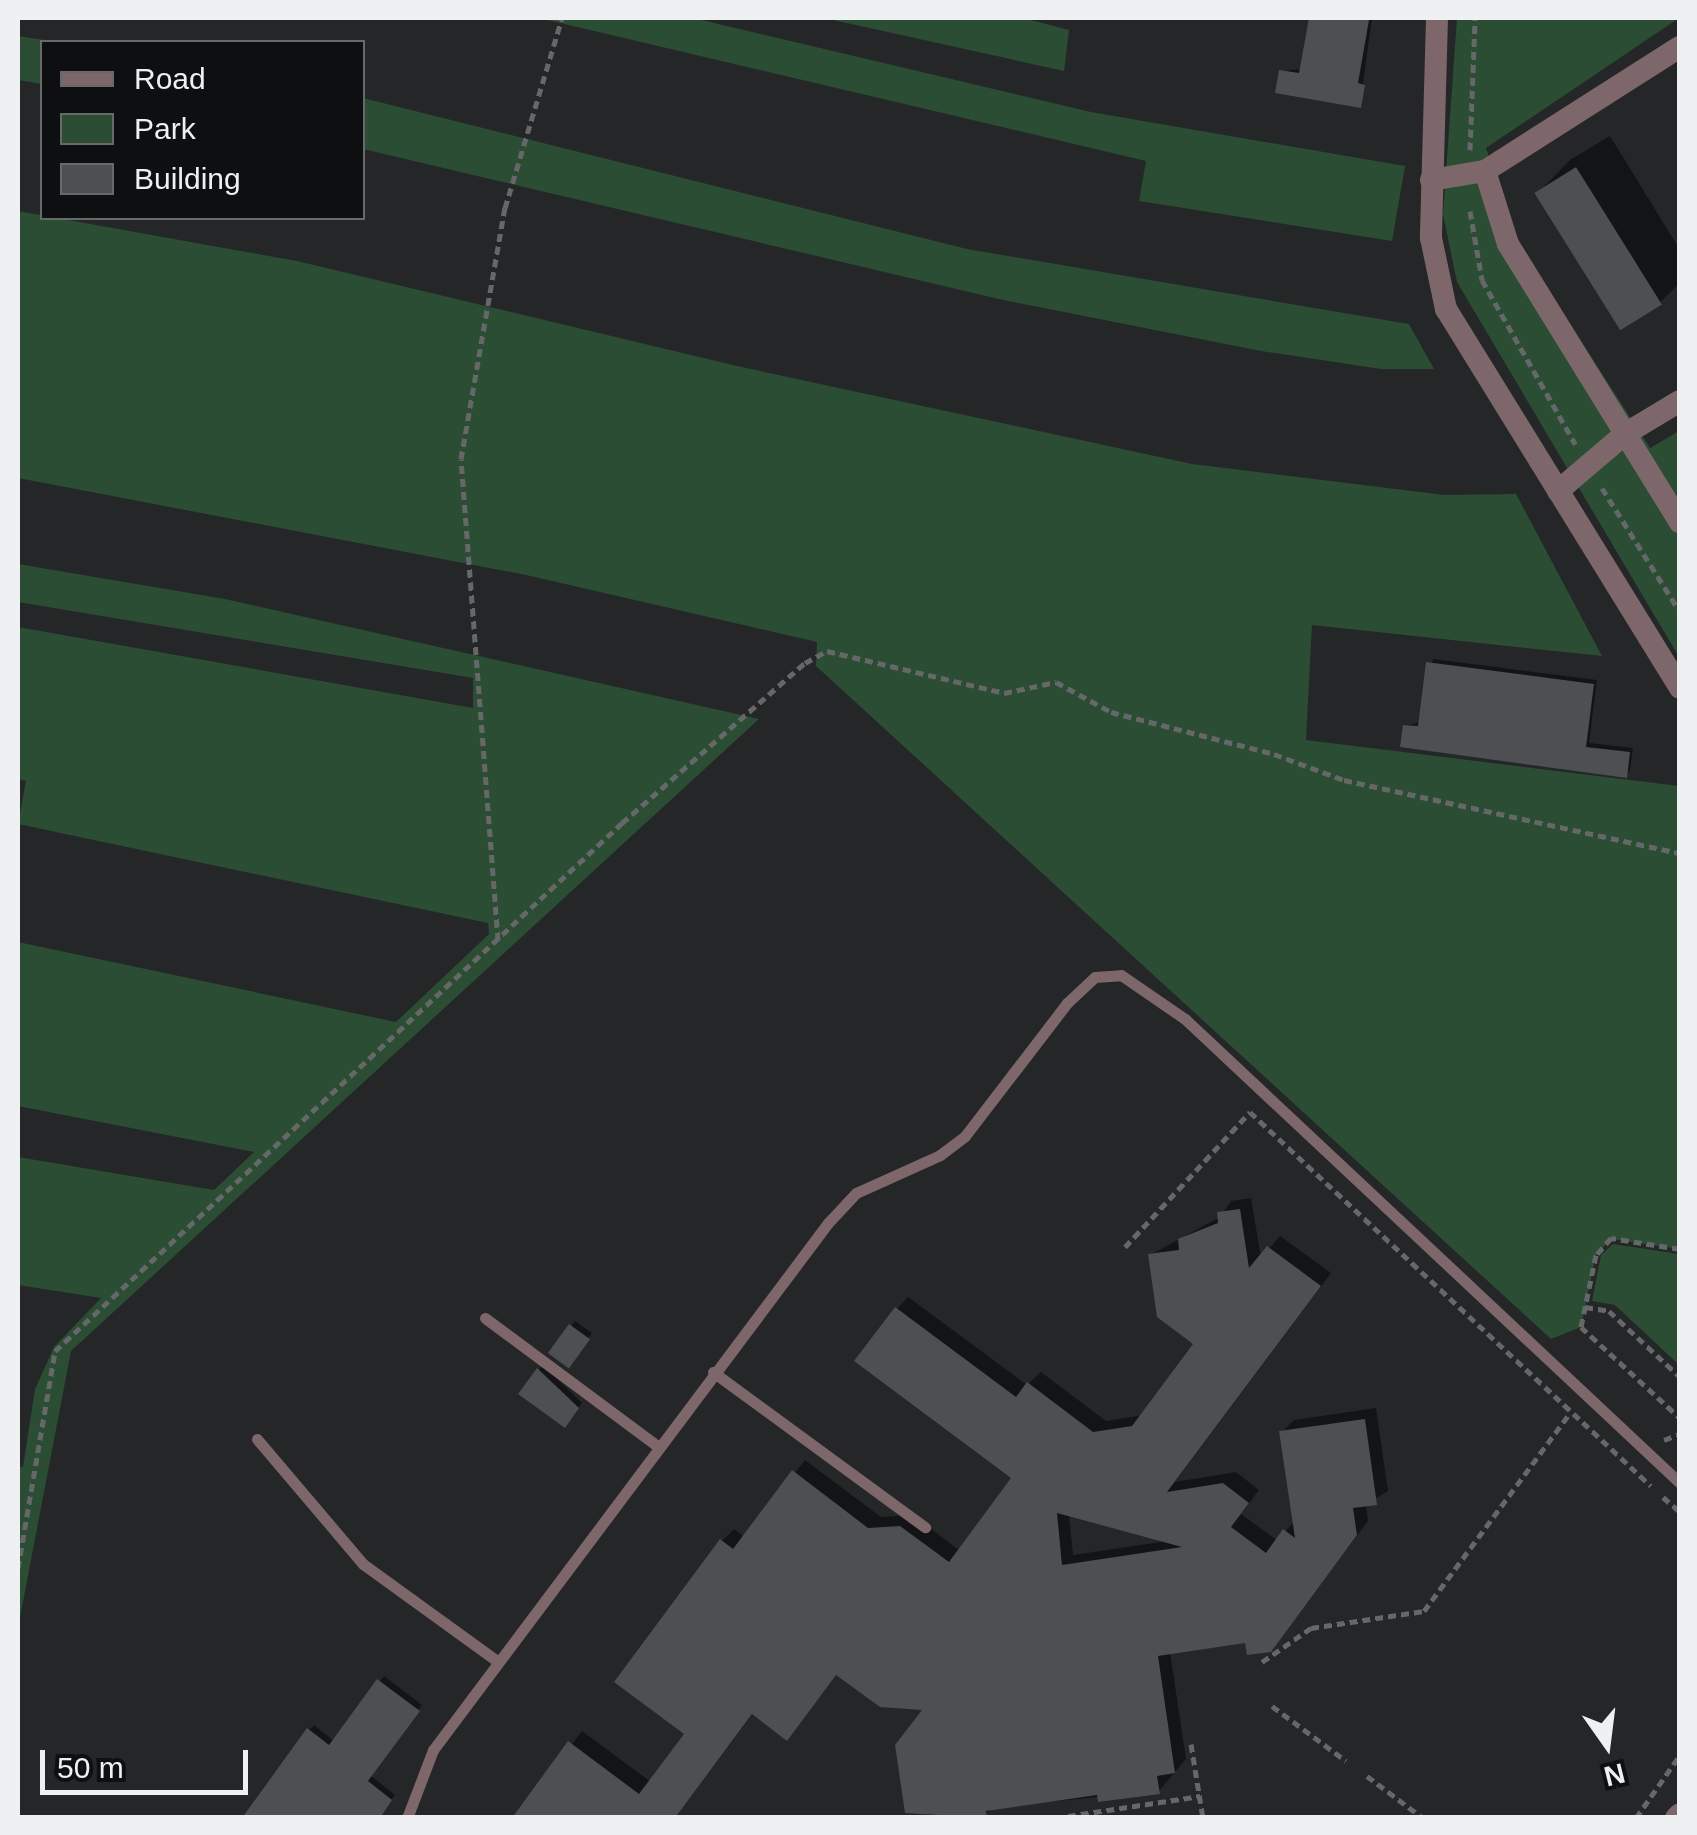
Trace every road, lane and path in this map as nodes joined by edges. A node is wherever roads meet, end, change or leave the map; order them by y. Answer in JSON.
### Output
{"nodes":[{"id":1,"x":562,"y":18,"type":"edge"},
{"id":2,"x":1437,"y":18,"type":"edge"},
{"id":3,"x":1680,"y":47,"type":"edge"},
{"id":4,"x":1486,"y":171,"type":"junction"},
{"id":5,"x":1431,"y":180,"type":"junction"},
{"id":6,"x":1680,"y":401,"type":"edge"},
{"id":7,"x":1626,"y":434,"type":"junction"},
{"id":8,"x":1558,"y":490,"type":"junction"},
{"id":9,"x":1680,"y":522,"type":"edge"},
{"id":10,"x":1670,"y":652,"type":"edge"},
{"id":11,"x":1680,"y":688,"type":"edge"},
{"id":12,"x":1680,"y":853,"type":"edge"},
{"id":13,"x":498,"y":940,"type":"junction"},
{"id":14,"x":1125,"y":1247,"type":"dead end"},
{"id":15,"x":1680,"y":1250,"type":"edge"},
{"id":16,"x":1586,"y":1307,"type":"junction"},
{"id":17,"x":485,"y":1318,"type":"dead end"},
{"id":18,"x":713,"y":1372,"type":"junction"},
{"id":19,"x":1680,"y":1377,"type":"edge"},
{"id":20,"x":1570,"y":1413,"type":"junction"},
{"id":21,"x":1680,"y":1418,"type":"edge"},
{"id":22,"x":1680,"y":1434,"type":"edge"},
{"id":23,"x":258,"y":1439,"type":"dead end"},
{"id":24,"x":1654,"y":1445,"type":"dead end"},
{"id":25,"x":656,"y":1446,"type":"junction"},
{"id":26,"x":1680,"y":1483,"type":"edge"},
{"id":27,"x":1680,"y":1512,"type":"edge"},
{"id":28,"x":925,"y":1527,"type":"dead end"},
{"id":29,"x":18,"y":1568,"type":"edge"},
{"id":30,"x":497,"y":1661,"type":"junction"},
{"id":31,"x":1262,"y":1662,"type":"dead end"},
{"id":32,"x":1272,"y":1706,"type":"dead end"},
{"id":33,"x":1191,"y":1744,"type":"dead end"},
{"id":34,"x":1680,"y":1754,"type":"edge"},
{"id":35,"x":1346,"y":1761,"type":"dead end"},
{"id":36,"x":1366,"y":1776,"type":"dead end"},
{"id":37,"x":1200,"y":1796,"type":"junction"},
{"id":38,"x":407,"y":1818,"type":"edge"},
{"id":39,"x":1055,"y":1818,"type":"edge"},
{"id":40,"x":1203,"y":1818,"type":"edge"},
{"id":41,"x":1423,"y":1818,"type":"edge"},
{"id":42,"x":1636,"y":1818,"type":"edge"}],
"edges":[{"from":1,"to":13,"type":"path"},
{"from":2,"to":5,"type":"street"},
{"from":3,"to":4,"type":"street"},
{"from":4,"to":5,"type":"street"},
{"from":4,"to":7,"type":"street"},
{"from":5,"to":8,"type":"street"},
{"from":6,"to":7,"type":"street"},
{"from":7,"to":8,"type":"street"},
{"from":7,"to":9,"type":"street"},
{"from":8,"to":10,"type":"street"},
{"from":10,"to":11,"type":"street"},
{"from":12,"to":13,"type":"path"},
{"from":13,"to":29,"type":"path"},
{"from":14,"to":20,"type":"path"},
{"from":15,"to":16,"type":"path"},
{"from":16,"to":19,"type":"path"},
{"from":16,"to":21,"type":"path"},
{"from":17,"to":25,"type":"lane"},
{"from":18,"to":25,"type":"lane"},
{"from":18,"to":26,"type":"lane"},
{"from":18,"to":28,"type":"lane"},
{"from":20,"to":27,"type":"path"},
{"from":20,"to":31,"type":"path"},
{"from":22,"to":24,"type":"path"},
{"from":23,"to":30,"type":"lane"},
{"from":25,"to":30,"type":"lane"},
{"from":30,"to":38,"type":"lane"},
{"from":32,"to":35,"type":"path"},
{"from":33,"to":37,"type":"path"},
{"from":34,"to":42,"type":"path"},
{"from":36,"to":41,"type":"path"},
{"from":37,"to":39,"type":"path"},
{"from":37,"to":40,"type":"path"}]}
